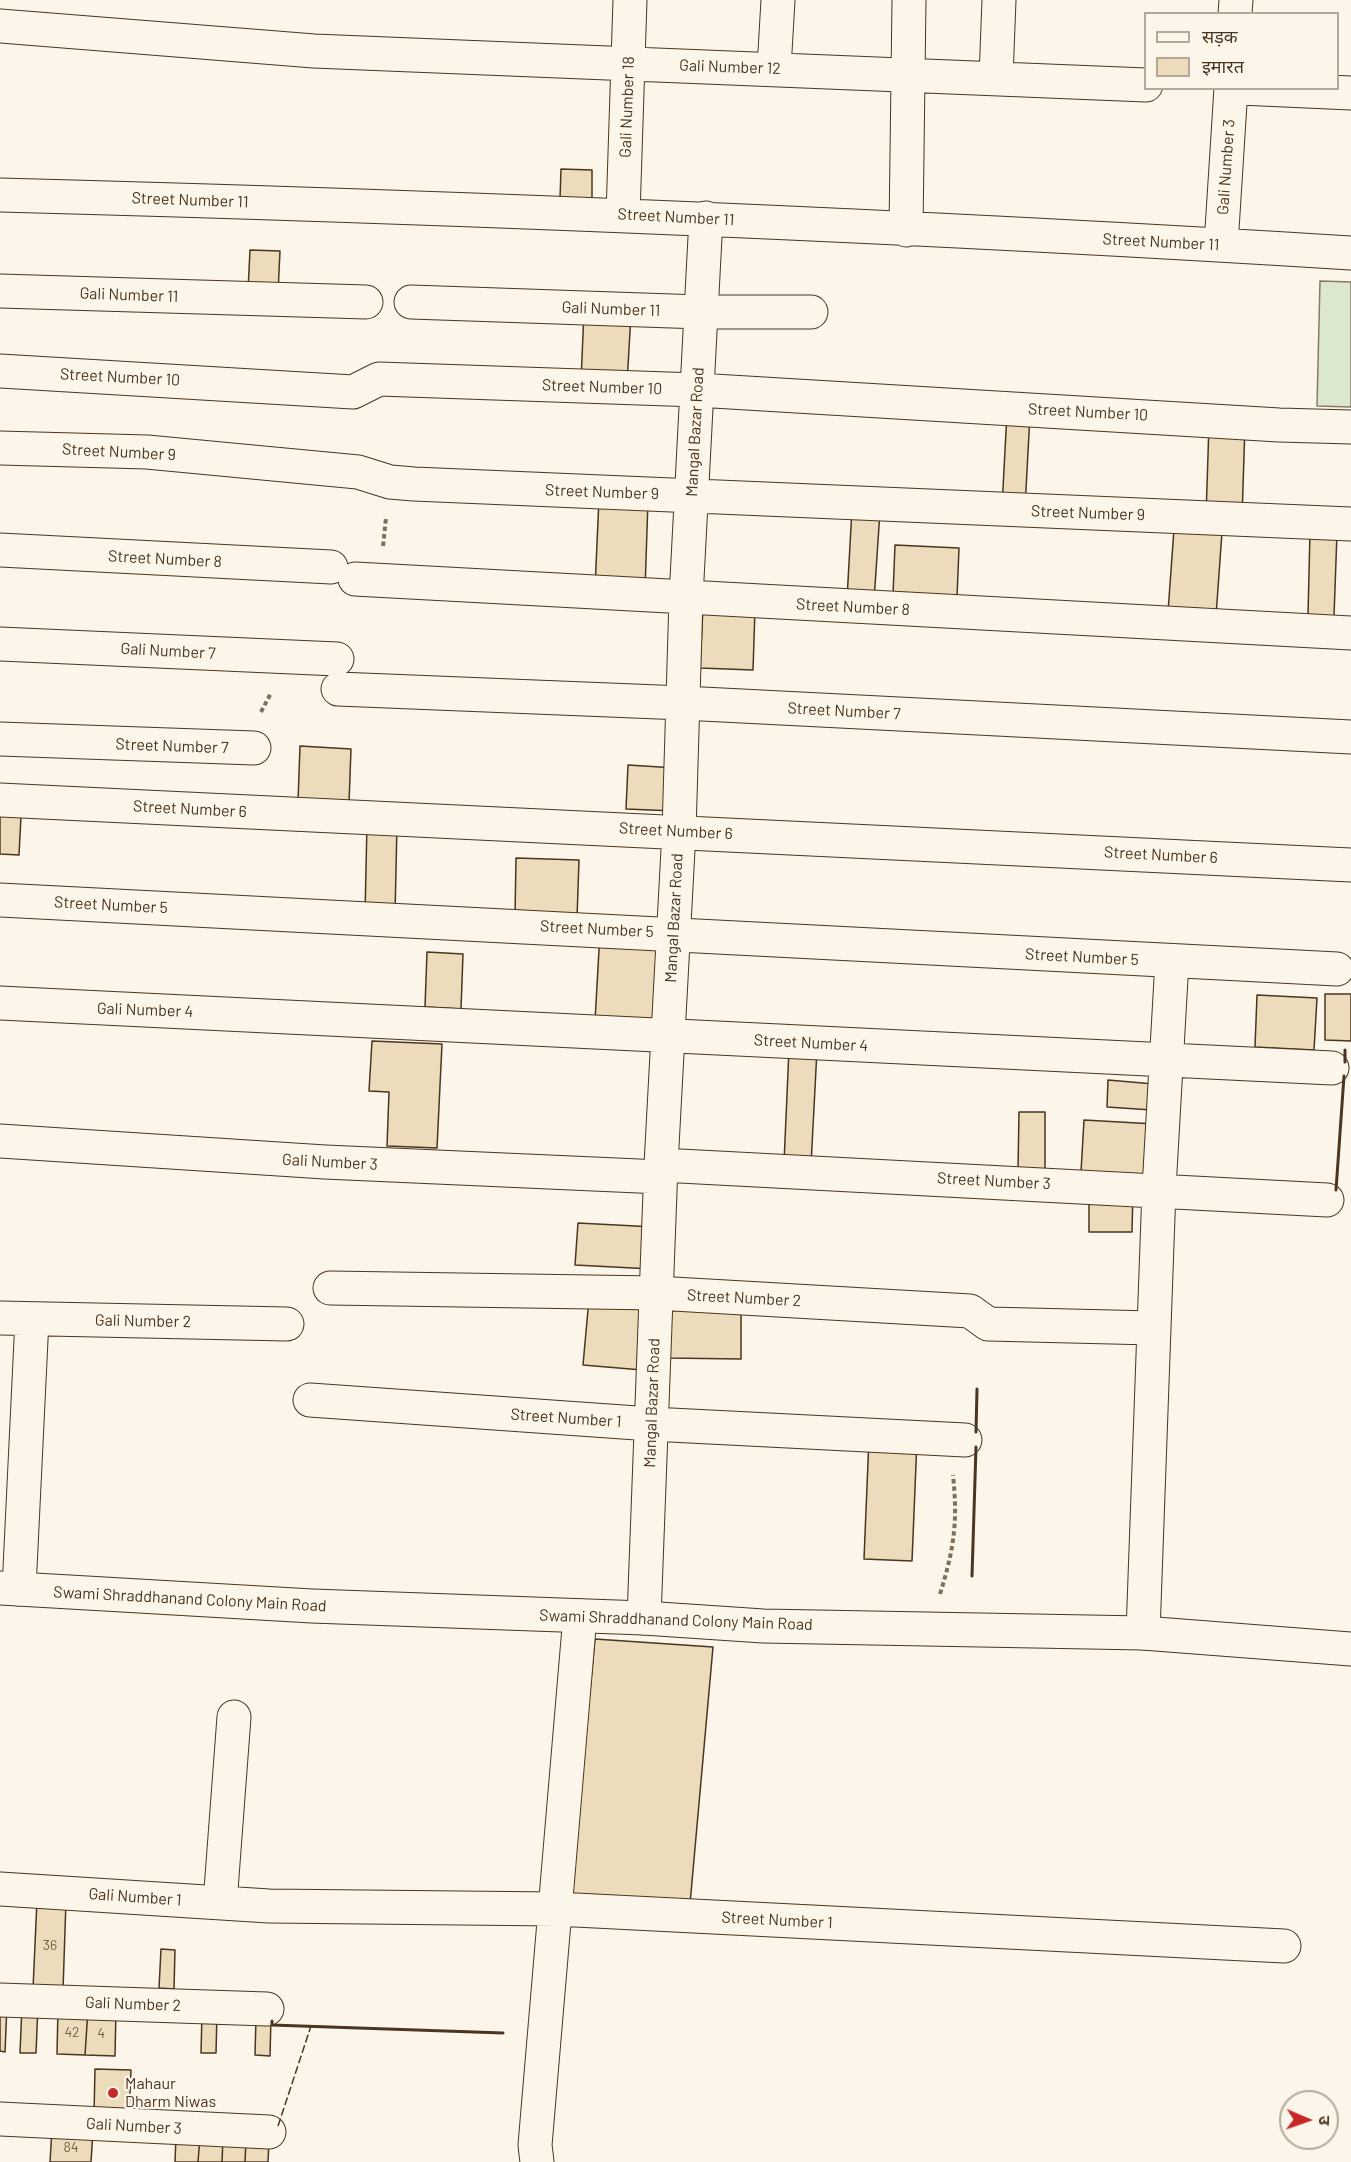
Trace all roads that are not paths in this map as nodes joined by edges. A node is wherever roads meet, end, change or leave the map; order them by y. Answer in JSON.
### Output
{"nodes":[{"id":1,"x":630,"y":0,"type":"edge"},
{"id":2,"x":778,"y":0,"type":"edge"},
{"id":3,"x":909,"y":0,"type":"edge"},
{"id":4,"x":999,"y":0,"type":"edge"},
{"id":5,"x":0,"y":26,"type":"edge"},
{"id":6,"x":629,"y":63,"type":"junction"},
{"id":7,"x":774,"y":69,"type":"junction"},
{"id":8,"x":907,"y":75,"type":"junction"},
{"id":9,"x":996,"y":78,"type":"junction"},
{"id":10,"x":1144,"y":85,"type":"edge"},
{"id":11,"x":1231,"y":90,"type":"edge"},
{"id":12,"x":1284,"y":90,"type":"edge"},
{"id":13,"x":1351,"y":93,"type":"edge"},
{"id":14,"x":0,"y":195,"type":"edge"},
{"id":15,"x":623,"y":215,"type":"junction"},
{"id":16,"x":706,"y":218,"type":"junction"},
{"id":17,"x":906,"y":230,"type":"junction"},
{"id":18,"x":1221,"y":245,"type":"junction"},
{"id":19,"x":1351,"y":253,"type":"edge"},
{"id":20,"x":0,"y":291,"type":"edge"},
{"id":21,"x":366,"y":302,"type":"dead end"},
{"id":22,"x":411,"y":302,"type":"dead end"},
{"id":23,"x":701,"y":312,"type":"junction"},
{"id":24,"x":811,"y":312,"type":"dead end"},
{"id":25,"x":0,"y":371,"type":"edge"},
{"id":26,"x":697,"y":390,"type":"junction"},
{"id":27,"x":1351,"y":427,"type":"edge"},
{"id":28,"x":0,"y":448,"type":"edge"},
{"id":29,"x":692,"y":496,"type":"junction"},
{"id":30,"x":1351,"y":524,"type":"edge"},
{"id":31,"x":0,"y":550,"type":"edge"},
{"id":32,"x":686,"y":598,"type":"junction"},
{"id":33,"x":1351,"y":633,"type":"edge"},
{"id":34,"x":0,"y":644,"type":"edge"},
{"id":35,"x":337,"y":674,"type":"joint"},
{"id":36,"x":683,"y":703,"type":"junction"},
{"id":37,"x":1351,"y":737,"type":"edge"},
{"id":38,"x":0,"y":739,"type":"edge"},
{"id":39,"x":254,"y":748,"type":"road end"},
{"id":40,"x":0,"y":800,"type":"edge"},
{"id":41,"x":679,"y":831,"type":"junction"},
{"id":42,"x":1351,"y":865,"type":"edge"},
{"id":43,"x":0,"y":900,"type":"edge"},
{"id":44,"x":672,"y":933,"type":"junction"},
{"id":45,"x":1172,"y":961,"type":"junction"},
{"id":46,"x":1337,"y":969,"type":"dead end"},
{"id":47,"x":0,"y":1004,"type":"edge"},
{"id":48,"x":291,"y":1017,"type":"joint"},
{"id":49,"x":668,"y":1035,"type":"junction"},
{"id":50,"x":1165,"y":1060,"type":"junction"},
{"id":51,"x":1332,"y":1068,"type":"dead end"},
{"id":52,"x":0,"y":1141,"type":"edge"},
{"id":53,"x":661,"y":1171,"type":"junction"},
{"id":54,"x":1159,"y":1189,"type":"junction"},
{"id":55,"x":1327,"y":1200,"type":"dead end"},
{"id":56,"x":330,"y":1288,"type":"dead end"},
{"id":57,"x":656,"y":1293,"type":"junction"},
{"id":58,"x":16,"y":1318,"type":"edge"},
{"id":59,"x":287,"y":1324,"type":"dead end"},
{"id":60,"x":1153,"y":1328,"type":"junction"},
{"id":61,"x":310,"y":1400,"type":"dead end"},
{"id":62,"x":651,"y":1424,"type":"junction"},
{"id":63,"x":955,"y":1439,"type":"road end"},
{"id":64,"x":9,"y":1589,"type":"edge"},
{"id":65,"x":580,"y":1616,"type":"junction"},
{"id":66,"x":644,"y":1618,"type":"junction"},
{"id":67,"x":1143,"y":1633,"type":"junction"},
{"id":68,"x":1351,"y":1649,"type":"edge"},
{"id":69,"x":234,"y":1717,"type":"dead end"},
{"id":70,"x":0,"y":1889,"type":"edge"},
{"id":71,"x":220,"y":1903,"type":"junction"},
{"id":72,"x":269,"y":1906,"type":"joint"},
{"id":73,"x":556,"y":1909,"type":"junction"},
{"id":74,"x":1284,"y":1946,"type":"dead end"},
{"id":75,"x":0,"y":2000,"type":"edge"},
{"id":76,"x":267,"y":2009,"type":"dead end"},
{"id":77,"x":0,"y":2120,"type":"edge"},
{"id":78,"x":269,"y":2132,"type":"dead end"},
{"id":79,"x":537,"y":2162,"type":"edge"}],
"edges":[{"from":1,"to":6,"type":"street","name":"Gali Number 18"},
{"from":2,"to":7,"type":"street"},
{"from":3,"to":8,"type":"street"},
{"from":4,"to":9,"type":"street"},
{"from":5,"to":6,"type":"street","name":"Gali Number 12"},
{"from":6,"to":7,"type":"street","name":"Gali Number 12"},
{"from":6,"to":15,"type":"street","name":"Gali Number 18"},
{"from":7,"to":8,"type":"street","name":"Gali Number 12"},
{"from":8,"to":9,"type":"street","name":"Gali Number 12"},
{"from":8,"to":17,"type":"street"},
{"from":9,"to":10,"type":"street","name":"Gali Number 12"},
{"from":11,"to":18,"type":"street","name":"Gali Number 3"},
{"from":12,"to":13,"type":"street"},
{"from":14,"to":15,"type":"street","name":"Street Number 11"},
{"from":15,"to":16,"type":"street","name":"Street Number 11"},
{"from":16,"to":17,"type":"street","name":"Street Number 11"},
{"from":16,"to":23,"type":"street","name":"Mangal Bazar Road"},
{"from":17,"to":18,"type":"street","name":"Street Number 11"},
{"from":18,"to":19,"type":"street","name":"Street Number 11"},
{"from":20,"to":21,"type":"street","name":"Gali Number 11"},
{"from":22,"to":23,"type":"street","name":"Gali Number 11"},
{"from":23,"to":24,"type":"street","name":"Gali Number 11"},
{"from":23,"to":26,"type":"street","name":"Mangal Bazar Road"},
{"from":25,"to":26,"type":"street","name":"Street Number 10"},
{"from":26,"to":27,"type":"street","name":"Street Number 10"},
{"from":26,"to":29,"type":"street","name":"Mangal Bazar Road"},
{"from":28,"to":29,"type":"street","name":"Street Number 9"},
{"from":29,"to":30,"type":"street","name":"Street Number 9"},
{"from":29,"to":32,"type":"street","name":"Mangal Bazar Road"},
{"from":31,"to":32,"type":"street","name":"Street Number 8"},
{"from":32,"to":33,"type":"street","name":"Street Number 8"},
{"from":32,"to":36,"type":"street","name":"Mangal Bazar Road"},
{"from":34,"to":35,"type":"street","name":"Gali Number 7"},
{"from":35,"to":36,"type":"street","name":"Street Number 7"},
{"from":36,"to":37,"type":"street","name":"Street Number 7"},
{"from":36,"to":41,"type":"street","name":"Mangal Bazar Road"},
{"from":38,"to":39,"type":"street","name":"Street Number 7"},
{"from":40,"to":41,"type":"street","name":"Street Number 6"},
{"from":41,"to":42,"type":"street","name":"Street Number 6"},
{"from":41,"to":44,"type":"street","name":"Mangal Bazar Road"},
{"from":43,"to":44,"type":"street","name":"Street Number 5"},
{"from":44,"to":45,"type":"street","name":"Street Number 5"},
{"from":44,"to":49,"type":"street","name":"Mangal Bazar Road"},
{"from":45,"to":46,"type":"street","name":"Street Number 5"},
{"from":45,"to":50,"type":"street"},
{"from":47,"to":48,"type":"street","name":"Gali Number 4"},
{"from":48,"to":49,"type":"street","name":"Street Number 4"},
{"from":49,"to":50,"type":"street","name":"Street Number 4"},
{"from":49,"to":53,"type":"street","name":"Mangal Bazar Road"},
{"from":50,"to":51,"type":"street","name":"Street Number 4"},
{"from":50,"to":54,"type":"street"},
{"from":52,"to":53,"type":"street","name":"Gali Number 3"},
{"from":53,"to":54,"type":"street","name":"Street Number 3"},
{"from":53,"to":57,"type":"street","name":"Mangal Bazar Road"},
{"from":54,"to":55,"type":"street","name":"Street Number 3"},
{"from":54,"to":60,"type":"street"},
{"from":56,"to":57,"type":"street","name":"Street Number 2"},
{"from":57,"to":60,"type":"street","name":"Street Number 2"},
{"from":57,"to":62,"type":"street","name":"Mangal Bazar Road"},
{"from":58,"to":59,"type":"street","name":"Gali Number 2"},
{"from":58,"to":64,"type":"street"},
{"from":60,"to":67,"type":"street"},
{"from":61,"to":62,"type":"street","name":"Street Number 1"},
{"from":62,"to":63,"type":"street","name":"Street Number 1"},
{"from":62,"to":66,"type":"street","name":"Mangal Bazar Road"},
{"from":64,"to":65,"type":"street","name":"Swami Shraddhanand Colony Main Road"},
{"from":65,"to":66,"type":"street","name":"Swami Shraddhanand Colony Main Road"},
{"from":65,"to":73,"type":"street"},
{"from":66,"to":67,"type":"street","name":"Swami Shraddhanand Colony Main Road"},
{"from":67,"to":68,"type":"street","name":"Swami Shraddhanand Colony Main Road"},
{"from":69,"to":71,"type":"street"},
{"from":70,"to":71,"type":"street","name":"Gali Number 1"},
{"from":71,"to":72,"type":"street","name":"Gali Number 1"},
{"from":72,"to":73,"type":"street","name":"Street Number 1"},
{"from":73,"to":74,"type":"street","name":"Street Number 1"},
{"from":73,"to":79,"type":"street"},
{"from":75,"to":76,"type":"street","name":"Gali Number 2"},
{"from":77,"to":78,"type":"street","name":"Gali Number 3"}]}
